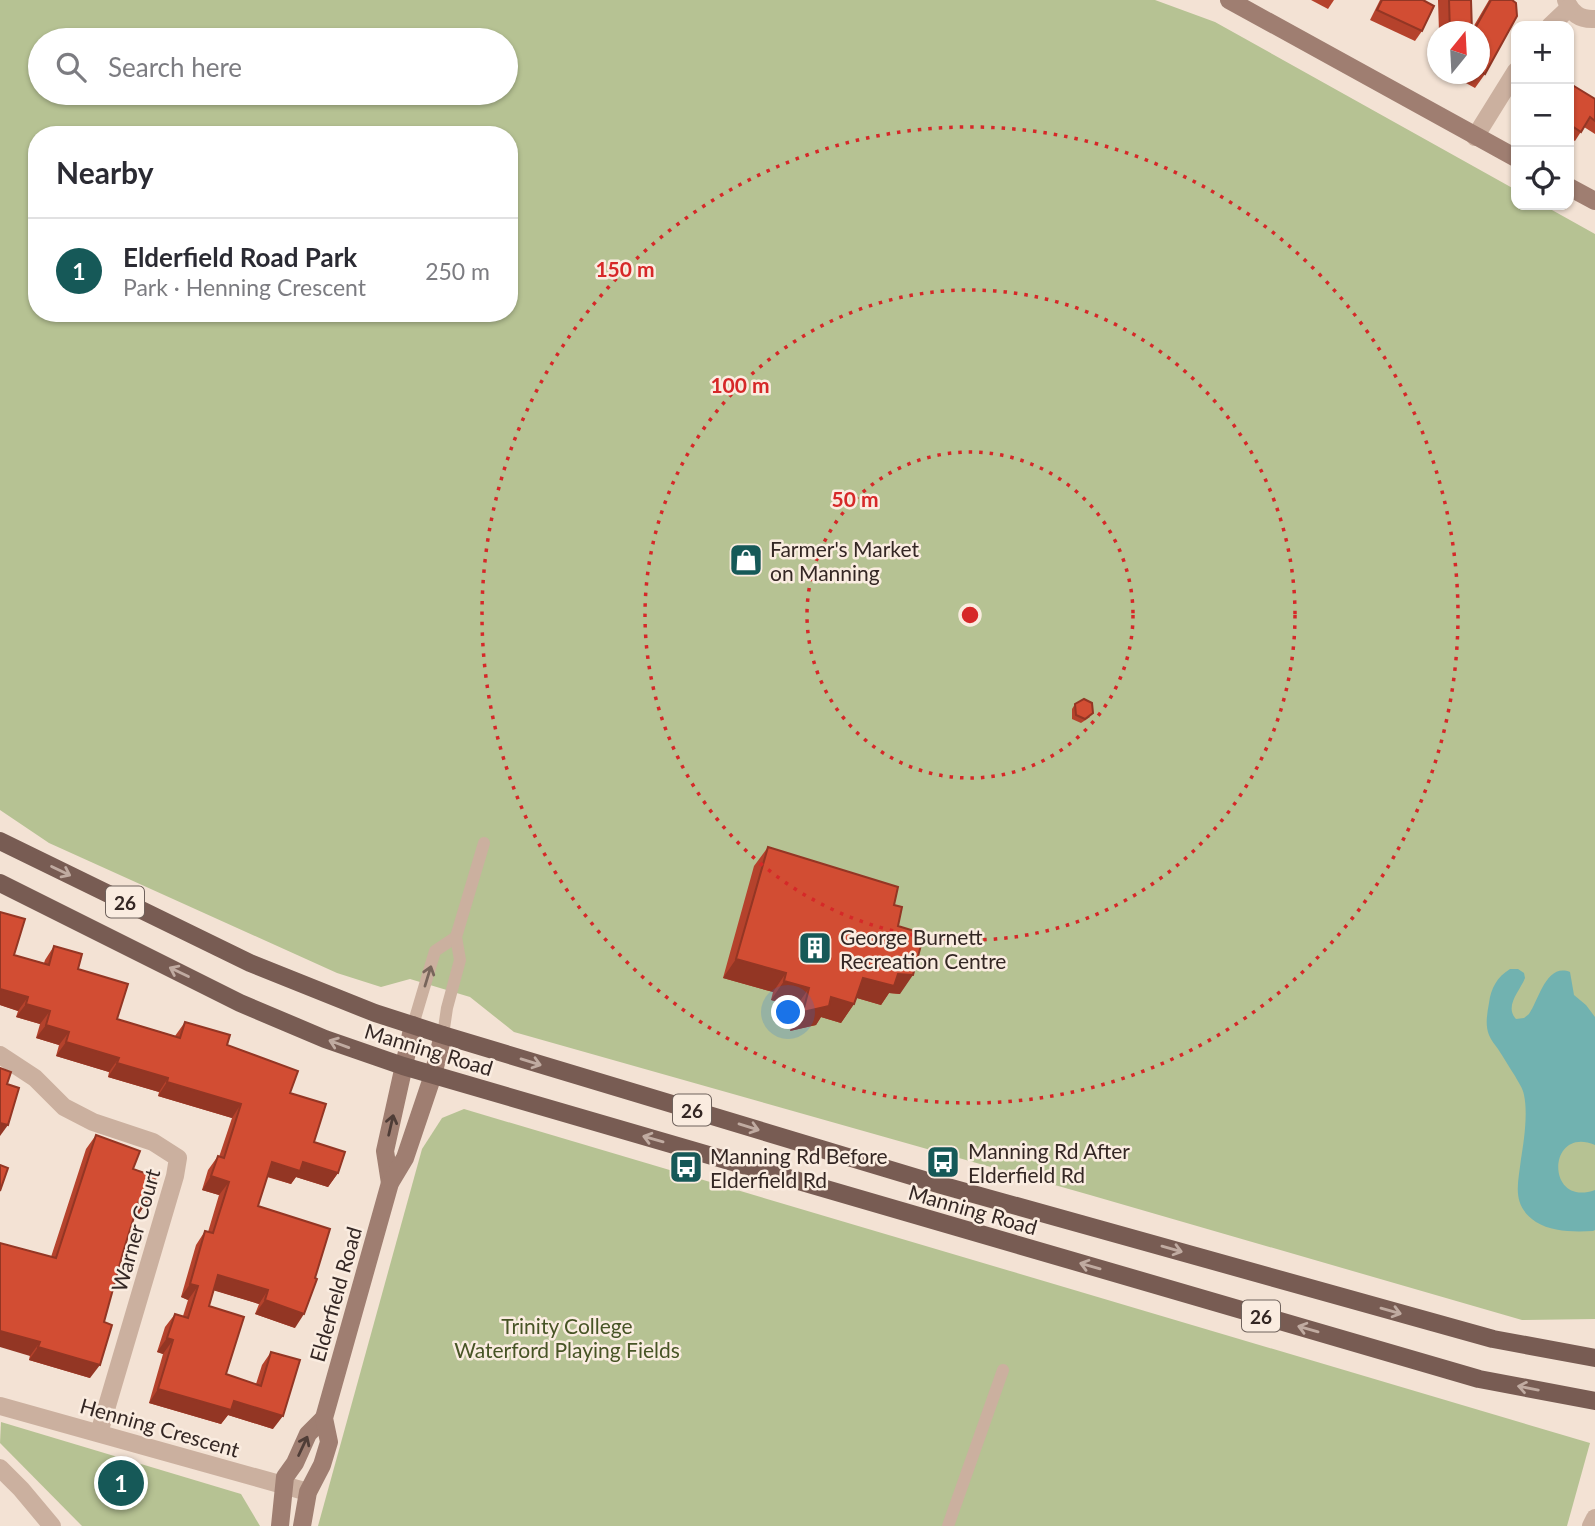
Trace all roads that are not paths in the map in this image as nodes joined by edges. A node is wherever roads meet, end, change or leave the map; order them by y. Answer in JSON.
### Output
{"nodes":[{"id":1,"x":1229,"y":0,"type":"edge"},
{"id":2,"x":1567,"y":4,"type":"edge"},
{"id":3,"x":1595,"y":19,"type":"edge"},
{"id":4,"x":1554,"y":21,"type":"edge"},
{"id":5,"x":1511,"y":79,"type":"edge"},
{"id":6,"x":1475,"y":137,"type":"junction"},
{"id":7,"x":1511,"y":156,"type":"edge"},
{"id":8,"x":1574,"y":190,"type":"edge"},
{"id":9,"x":1595,"y":201,"type":"edge"},
{"id":10,"x":0,"y":841,"type":"edge"},
{"id":11,"x":484,"y":843,"type":"dead end"},
{"id":12,"x":0,"y":883,"type":"edge"},
{"id":13,"x":456,"y":937,"type":"junction"},
{"id":14,"x":413,"y":1025,"type":"junction"},
{"id":15,"x":443,"y":1035,"type":"junction"},
{"id":16,"x":0,"y":1055,"type":"edge"},
{"id":17,"x":403,"y":1066,"type":"junction"},
{"id":18,"x":433,"y":1074,"type":"junction"},
{"id":19,"x":390,"y":1183,"type":"junction"},
{"id":20,"x":1595,"y":1358,"type":"edge"},
{"id":21,"x":1003,"y":1370,"type":"dead end"},
{"id":22,"x":1595,"y":1401,"type":"edge"},
{"id":23,"x":0,"y":1406,"type":"edge"},
{"id":24,"x":324,"y":1418,"type":"junction"},
{"id":25,"x":99,"y":1433,"type":"junction"},
{"id":26,"x":0,"y":1468,"type":"edge"},
{"id":27,"x":284,"y":1486,"type":"junction"},
{"id":28,"x":308,"y":1492,"type":"junction"},
{"id":29,"x":1595,"y":1518,"type":"edge"},
{"id":30,"x":52,"y":1526,"type":"edge"},
{"id":31,"x":280,"y":1526,"type":"edge"},
{"id":32,"x":302,"y":1526,"type":"edge"},
{"id":33,"x":947,"y":1526,"type":"edge"},
{"id":34,"x":1591,"y":1526,"type":"edge"}],
"edges":[{"from":1,"to":6,"type":"street"},
{"from":2,"to":3,"type":"street"},
{"from":2,"to":4,"type":"street"},
{"from":5,"to":6,"type":"street"},
{"from":6,"to":7,"type":"street"},
{"from":8,"to":9,"type":"street"},
{"from":10,"to":14,"type":"main road","name":"Manning Road","number":"26","one_way":true},
{"from":11,"to":13,"type":"lane"},
{"from":17,"to":12,"type":"main road","name":"Manning Road","number":"26","one_way":true},
{"from":14,"to":13,"type":"lane","one_way":true},
{"from":13,"to":15,"type":"lane"},
{"from":14,"to":15,"type":"main road","name":"Manning Road","number":"26"},
{"from":14,"to":17,"type":"street","name":"Elderfield Road"},
{"from":15,"to":18,"type":"street","name":"Elderfield Road"},
{"from":15,"to":20,"type":"main road","name":"Manning Road","number":"26","one_way":true},
{"from":16,"to":25,"type":"street","name":"Warner Court"},
{"from":17,"to":18,"type":"main road","name":"Manning Road","number":"26"},
{"from":19,"to":17,"type":"street","name":"Elderfield Road","one_way":true},
{"from":18,"to":19,"type":"street","name":"Elderfield Road"},
{"from":22,"to":18,"type":"main road","name":"Manning Road","number":"26","one_way":true},
{"from":19,"to":24,"type":"street","name":"Elderfield Road"},
{"from":21,"to":33,"type":"lane"},
{"from":23,"to":25,"type":"street","name":"Henning Crescent"},
{"from":27,"to":24,"type":"street","name":"Elderfield Road","one_way":true},
{"from":24,"to":28,"type":"street","name":"Elderfield Road"},
{"from":25,"to":27,"type":"street","name":"Henning Crescent"},
{"from":26,"to":30,"type":"street"},
{"from":27,"to":28,"type":"street","name":"Henning Crescent"},
{"from":27,"to":31,"type":"street","name":"Elderfield Road"},
{"from":28,"to":32,"type":"street","name":"Elderfield Road"},
{"from":29,"to":34,"type":"street"}]}
